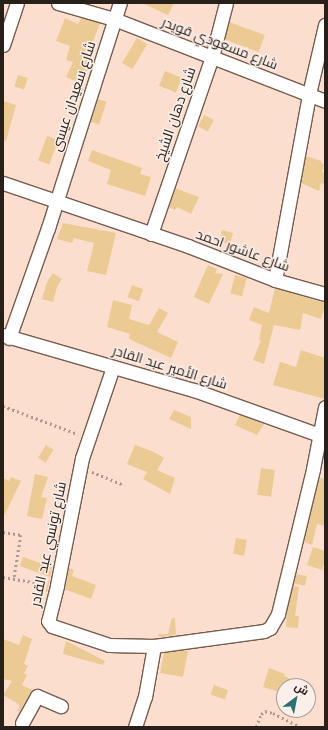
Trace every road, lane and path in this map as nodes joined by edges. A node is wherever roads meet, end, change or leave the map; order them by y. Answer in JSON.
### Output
{"nodes":[{"id":1,"x":17,"y":3,"type":"edge"},
{"id":2,"x":58,"y":3,"type":"edge"},
{"id":3,"x":120,"y":3,"type":"edge"},
{"id":4,"x":226,"y":3,"type":"edge"},
{"id":5,"x":114,"y":19,"type":"junction"},
{"id":6,"x":325,"y":25,"type":"edge"},
{"id":7,"x":3,"y":45,"type":"edge"},
{"id":8,"x":212,"y":57,"type":"junction"},
{"id":9,"x":309,"y":94,"type":"junction"},
{"id":10,"x":325,"y":101,"type":"edge"},
{"id":11,"x":3,"y":183,"type":"edge"},
{"id":12,"x":56,"y":200,"type":"junction"},
{"id":13,"x":151,"y":234,"type":"junction"},
{"id":14,"x":275,"y":280,"type":"junction"},
{"id":15,"x":325,"y":294,"type":"edge"},
{"id":16,"x":6,"y":337,"type":"edge"},
{"id":17,"x":113,"y":367,"type":"junction"},
{"id":18,"x":3,"y":406,"type":"edge"},
{"id":19,"x":325,"y":407,"type":"edge"},
{"id":20,"x":322,"y":436,"type":"edge"},
{"id":21,"x":90,"y":438,"type":"junction"},
{"id":22,"x":80,"y":468,"type":"junction"},
{"id":23,"x":125,"y":485,"type":"dead end"},
{"id":24,"x":3,"y":532,"type":"edge"},
{"id":25,"x":3,"y":577,"type":"edge"},
{"id":26,"x":14,"y":579,"type":"junction"},
{"id":27,"x":57,"y":586,"type":"junction"},
{"id":28,"x":154,"y":646,"type":"junction"},
{"id":29,"x":61,"y":706,"type":"dead end"},
{"id":30,"x":24,"y":726,"type":"edge"},
{"id":31,"x":135,"y":727,"type":"edge"},
{"id":32,"x":256,"y":727,"type":"edge"},
{"id":33,"x":301,"y":727,"type":"edge"}],
"edges":[{"from":1,"to":7,"type":"street"},
{"from":2,"to":5,"type":"street","name":"شارع مسعودي قويدر"},
{"from":3,"to":5,"type":"street","name":"شارع سعيدان عيسى"},
{"from":4,"to":8,"type":"street","name":"شارع دهان الشيخ"},
{"from":5,"to":8,"type":"street","name":"شارع مسعودي قويدر"},
{"from":5,"to":12,"type":"street","name":"شارع سعيدان عيسى"},
{"from":6,"to":9,"type":"street"},
{"from":8,"to":9,"type":"street","name":"شارع مسعودي قويدر"},
{"from":8,"to":13,"type":"street","name":"شارع دهان الشيخ"},
{"from":9,"to":10,"type":"street","name":"شارع مسعودي قويدر"},
{"from":9,"to":14,"type":"street"},
{"from":11,"to":12,"type":"street","name":"شارع عاشور احمد"},
{"from":12,"to":13,"type":"street","name":"شارع عاشور احمد"},
{"from":12,"to":16,"type":"street","name":"شارع سعيدان عيسى"},
{"from":13,"to":14,"type":"street","name":"شارع عاشور احمد"},
{"from":14,"to":15,"type":"street","name":"شارع عاشور احمد"},
{"from":16,"to":17,"type":"street","name":"شارع الأمير عبد القادر"},
{"from":17,"to":20,"type":"street","name":"شارع الأمير عبد القادر"},
{"from":17,"to":21,"type":"street","name":"شارع تونسي عبد القادر"},
{"from":18,"to":21,"type":"path"},
{"from":19,"to":20,"type":"street"},
{"from":20,"to":28,"type":"street"},
{"from":21,"to":22,"type":"street","name":"شارع تونسي عبد القادر"},
{"from":22,"to":23,"type":"path"},
{"from":22,"to":27,"type":"street","name":"شارع تونسي عبد القادر"},
{"from":24,"to":26,"type":"path"},
{"from":25,"to":26,"type":"path"},
{"from":26,"to":27,"type":"path"},
{"from":27,"to":28,"type":"street","name":"شارع تونسي عبد القادر"},
{"from":28,"to":31,"type":"street"},
{"from":29,"to":30,"type":"street"},
{"from":32,"to":33,"type":"path"}]}
